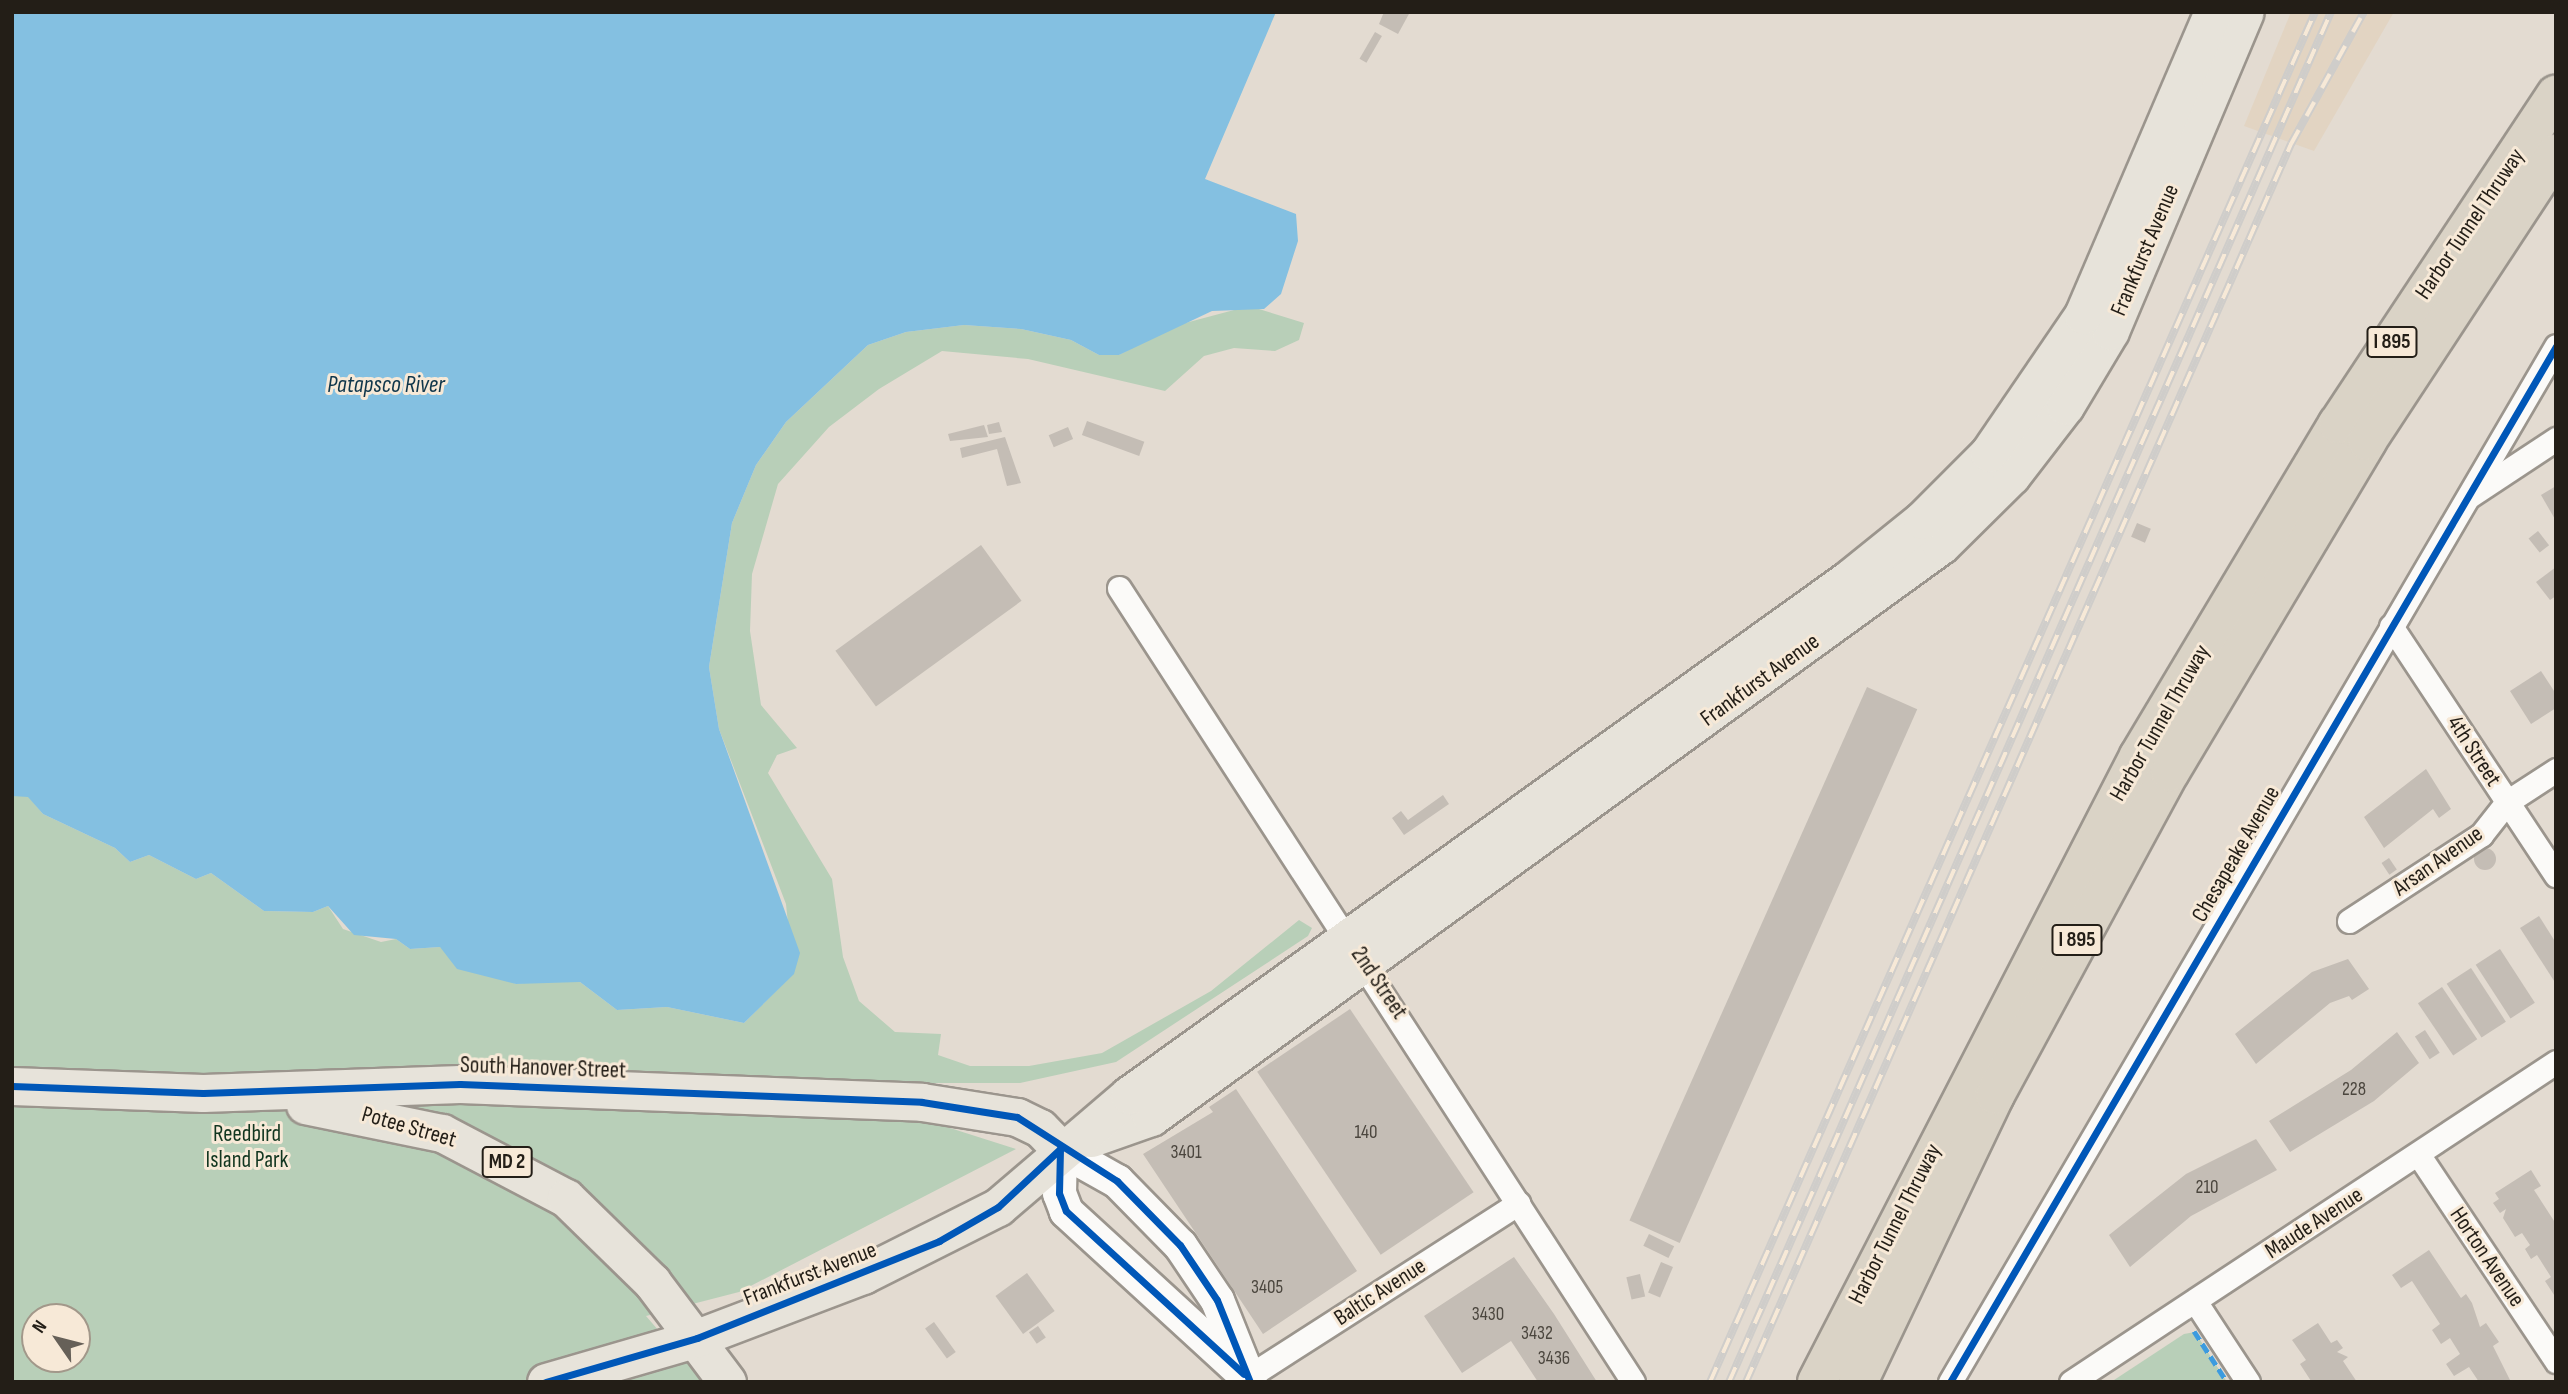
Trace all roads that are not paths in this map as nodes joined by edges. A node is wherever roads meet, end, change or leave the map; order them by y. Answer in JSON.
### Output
{"nodes":[{"id":1,"x":2213,"y":12,"type":"edge"},
{"id":2,"x":2245,"y":12,"type":"edge"},
{"id":3,"x":2556,"y":95,"type":"edge"},
{"id":4,"x":2556,"y":153,"type":"edge"},
{"id":5,"x":2556,"y":346,"type":"edge"},
{"id":6,"x":2556,"y":439,"type":"edge"},
{"id":7,"x":2466,"y":499,"type":"junction"},
{"id":8,"x":1119,"y":588,"type":"dead end"},
{"id":9,"x":2391,"y":626,"type":"junction"},
{"id":10,"x":2556,"y":770,"type":"edge"},
{"id":11,"x":2507,"y":802,"type":"junction"},
{"id":12,"x":2556,"y":875,"type":"edge"},
{"id":13,"x":2348,"y":921,"type":"dead end"},
{"id":14,"x":1359,"y":951,"type":"junction"},
{"id":15,"x":2556,"y":1062,"type":"edge"},
{"id":16,"x":12,"y":1086,"type":"edge"},
{"id":17,"x":203,"y":1093,"type":"junction"},
{"id":18,"x":1060,"y":1149,"type":"junction"},
{"id":19,"x":2418,"y":1154,"type":"junction"},
{"id":20,"x":1519,"y":1203,"type":"junction"},
{"id":21,"x":1196,"y":1265,"type":"junction"},
{"id":22,"x":1158,"y":1292,"type":"junction"},
{"id":23,"x":2195,"y":1301,"type":"junction"},
{"id":24,"x":697,"y":1338,"type":"junction"},
{"id":25,"x":2556,"y":1361,"type":"edge"},
{"id":26,"x":1246,"y":1380,"type":"edge"},
{"id":27,"x":546,"y":1382,"type":"edge"},
{"id":28,"x":726,"y":1382,"type":"edge"},
{"id":29,"x":1633,"y":1382,"type":"edge"},
{"id":30,"x":1817,"y":1382,"type":"edge"},
{"id":31,"x":1858,"y":1382,"type":"edge"},
{"id":32,"x":1950,"y":1382,"type":"edge"},
{"id":33,"x":2071,"y":1382,"type":"edge"},
{"id":34,"x":2248,"y":1382,"type":"edge"}],
"edges":[{"from":1,"to":14,"type":"main road","name":"Frankfurst Avenue"},
{"from":2,"to":14,"type":"main road","name":"Frankfurst Avenue"},
{"from":3,"to":30,"type":"highway","name":"Harbor Tunnel Thruway","number":"I 895"},
{"from":4,"to":31,"type":"highway","name":"Harbor Tunnel Thruway","number":"I 895"},
{"from":5,"to":7,"type":"street","name":"Chesapeake Avenue"},
{"from":6,"to":7,"type":"street"},
{"from":7,"to":9,"type":"street","name":"Chesapeake Avenue"},
{"from":8,"to":14,"type":"street","name":"2nd Street"},
{"from":9,"to":11,"type":"street","name":"4th Street"},
{"from":9,"to":32,"type":"street","name":"Chesapeake Avenue"},
{"from":10,"to":11,"type":"street","name":"Arsan Avenue"},
{"from":11,"to":12,"type":"street","name":"4th Street"},
{"from":11,"to":13,"type":"street","name":"Arsan Avenue"},
{"from":14,"to":18,"type":"main road","name":"Frankfurst Avenue"},
{"from":14,"to":20,"type":"street","name":"2nd Street"},
{"from":15,"to":19,"type":"street","name":"Maude Avenue"},
{"from":16,"to":17,"type":"main road","name":"South Hanover Street","number":"MD 2"},
{"from":17,"to":18,"type":"main road","name":"South Hanover Street"},
{"from":17,"to":24,"type":"main road","name":"Potee Street","number":"MD 2"},
{"from":18,"to":21,"type":"main road","name":"South Hanover Street"},
{"from":18,"to":22,"type":"main road"},
{"from":18,"to":24,"type":"main road","name":"Frankfurst Avenue"},
{"from":19,"to":23,"type":"street","name":"Maude Avenue"},
{"from":19,"to":25,"type":"street","name":"Horton Avenue"},
{"from":20,"to":26,"type":"street","name":"Baltic Avenue"},
{"from":20,"to":29,"type":"street","name":"2nd Street"},
{"from":21,"to":22,"type":"main road"},
{"from":21,"to":26,"type":"main road","name":"South Hanover Street"},
{"from":22,"to":26,"type":"main road"},
{"from":23,"to":33,"type":"street","name":"Maude Avenue"},
{"from":23,"to":34,"type":"street"},
{"from":24,"to":27,"type":"main road","name":"Frankfurst Avenue"},
{"from":24,"to":28,"type":"main road","name":"Potee Street","number":"MD 2"}]}
